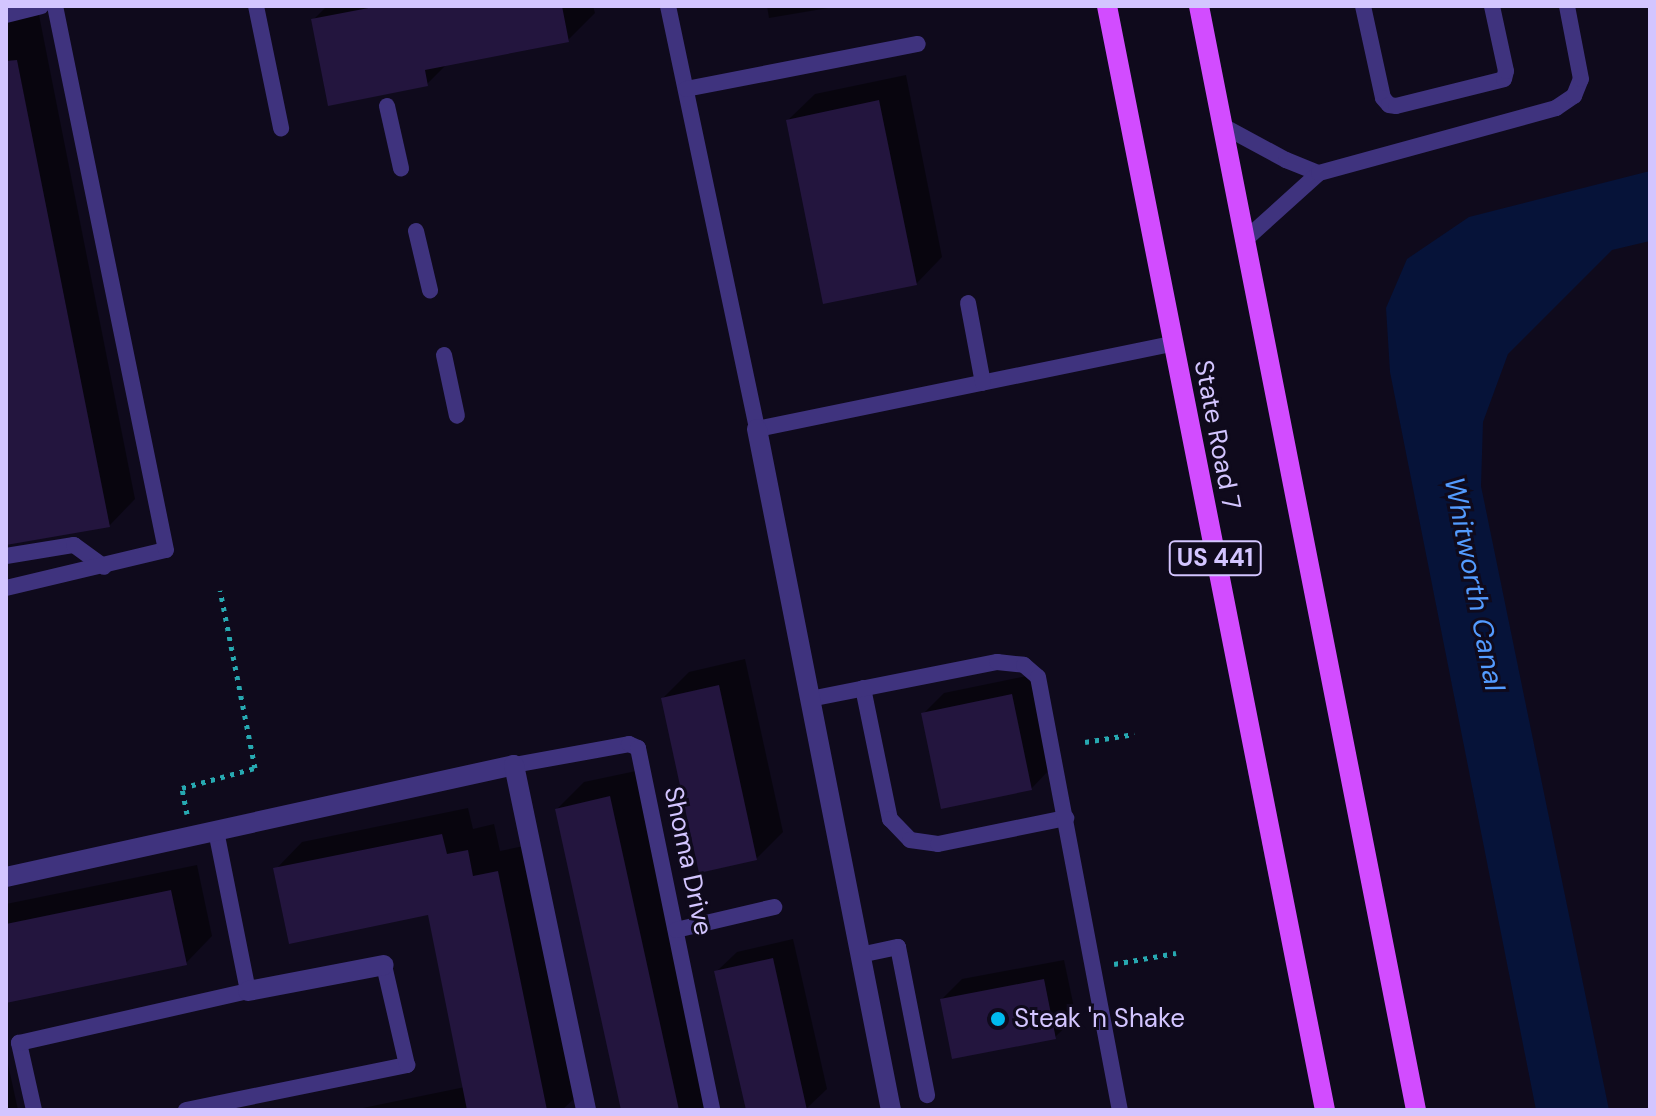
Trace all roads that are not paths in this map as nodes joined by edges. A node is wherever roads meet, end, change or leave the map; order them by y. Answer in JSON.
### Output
{"nodes":[{"id":1,"x":41,"y":6,"type":"edge"},
{"id":2,"x":55,"y":6,"type":"edge"},
{"id":3,"x":256,"y":6,"type":"edge"},
{"id":4,"x":668,"y":6,"type":"edge"},
{"id":5,"x":1107,"y":6,"type":"edge"},
{"id":6,"x":1199,"y":6,"type":"edge"},
{"id":7,"x":1363,"y":6,"type":"edge"},
{"id":8,"x":1492,"y":6,"type":"edge"},
{"id":9,"x":1567,"y":6,"type":"edge"},
{"id":10,"x":6,"y":15,"type":"edge"},
{"id":11,"x":918,"y":44,"type":"dead end"},
{"id":12,"x":686,"y":89,"type":"junction"},
{"id":13,"x":387,"y":106,"type":"dead end"},
{"id":14,"x":1223,"y":126,"type":"junction"},
{"id":15,"x":281,"y":128,"type":"dead end"},
{"id":16,"x":401,"y":168,"type":"dead end"},
{"id":17,"x":1319,"y":173,"type":"junction"},
{"id":18,"x":416,"y":231,"type":"dead end"},
{"id":19,"x":1247,"y":238,"type":"junction"},
{"id":20,"x":430,"y":290,"type":"dead end"},
{"id":21,"x":968,"y":303,"type":"dead end"},
{"id":22,"x":1172,"y":344,"type":"junction"},
{"id":23,"x":444,"y":355,"type":"dead end"},
{"id":24,"x":983,"y":383,"type":"junction"},
{"id":25,"x":457,"y":416,"type":"dead end"},
{"id":26,"x":757,"y":429,"type":"junction"},
{"id":27,"x":6,"y":556,"type":"edge"},
{"id":28,"x":104,"y":567,"type":"junction"},
{"id":29,"x":6,"y":588,"type":"edge"},
{"id":30,"x":863,"y":688,"type":"junction"},
{"id":31,"x":810,"y":699,"type":"junction"},
{"id":32,"x":514,"y":765,"type":"junction"},
{"id":33,"x":1066,"y":818,"type":"junction"},
{"id":34,"x":216,"y":831,"type":"junction"},
{"id":35,"x":6,"y":877,"type":"edge"},
{"id":36,"x":774,"y":907,"type":"dead end"},
{"id":37,"x":676,"y":930,"type":"junction"},
{"id":38,"x":860,"y":955,"type":"junction"},
{"id":39,"x":384,"y":965,"type":"joint"},
{"id":40,"x":248,"y":991,"type":"junction"},
{"id":41,"x":927,"y":1095,"type":"dead end"},
{"id":42,"x":34,"y":1110,"type":"edge"},
{"id":43,"x":186,"y":1110,"type":"edge"},
{"id":44,"x":586,"y":1110,"type":"edge"},
{"id":45,"x":712,"y":1110,"type":"edge"},
{"id":46,"x":891,"y":1110,"type":"edge"},
{"id":47,"x":1120,"y":1110,"type":"edge"},
{"id":48,"x":1325,"y":1110,"type":"edge"},
{"id":49,"x":1416,"y":1110,"type":"edge"}],
"edges":[{"from":1,"to":10,"type":"lane"},
{"from":2,"to":28,"type":"lane"},
{"from":3,"to":15,"type":"lane"},
{"from":4,"to":12,"type":"lane"},
{"from":5,"to":22,"type":"main road","name":"State Road 7","number":"US 441"},
{"from":6,"to":14,"type":"main road"},
{"from":7,"to":8,"type":"lane"},
{"from":9,"to":17,"type":"lane"},
{"from":11,"to":12,"type":"lane"},
{"from":12,"to":26,"type":"lane"},
{"from":13,"to":16,"type":"lane"},
{"from":14,"to":17,"type":"lane"},
{"from":14,"to":19,"type":"main road"},
{"from":17,"to":19,"type":"lane"},
{"from":18,"to":20,"type":"lane"},
{"from":19,"to":49,"type":"main road"},
{"from":21,"to":24,"type":"lane"},
{"from":22,"to":24,"type":"lane"},
{"from":22,"to":48,"type":"main road","name":"State Road 7","number":"US 441"},
{"from":23,"to":25,"type":"lane"},
{"from":24,"to":26,"type":"lane"},
{"from":26,"to":31,"type":"street"},
{"from":27,"to":28,"type":"lane"},
{"from":28,"to":29,"type":"lane"},
{"from":30,"to":31,"type":"lane"},
{"from":30,"to":33,"type":"lane"},
{"from":30,"to":33,"type":"lane"},
{"from":31,"to":38,"type":"street"},
{"from":32,"to":34,"type":"street","name":"Shoma Drive"},
{"from":32,"to":37,"type":"lane","name":"Shoma Drive"},
{"from":32,"to":44,"type":"street"},
{"from":33,"to":47,"type":"lane"},
{"from":34,"to":35,"type":"street","name":"Shoma Drive"},
{"from":34,"to":40,"type":"lane"},
{"from":36,"to":37,"type":"lane"},
{"from":37,"to":45,"type":"lane","name":"Shoma Drive"},
{"from":38,"to":41,"type":"lane"},
{"from":38,"to":46,"type":"street"},
{"from":39,"to":40,"type":"street"},
{"from":39,"to":43,"type":"lane"},
{"from":40,"to":42,"type":"lane"}]}
